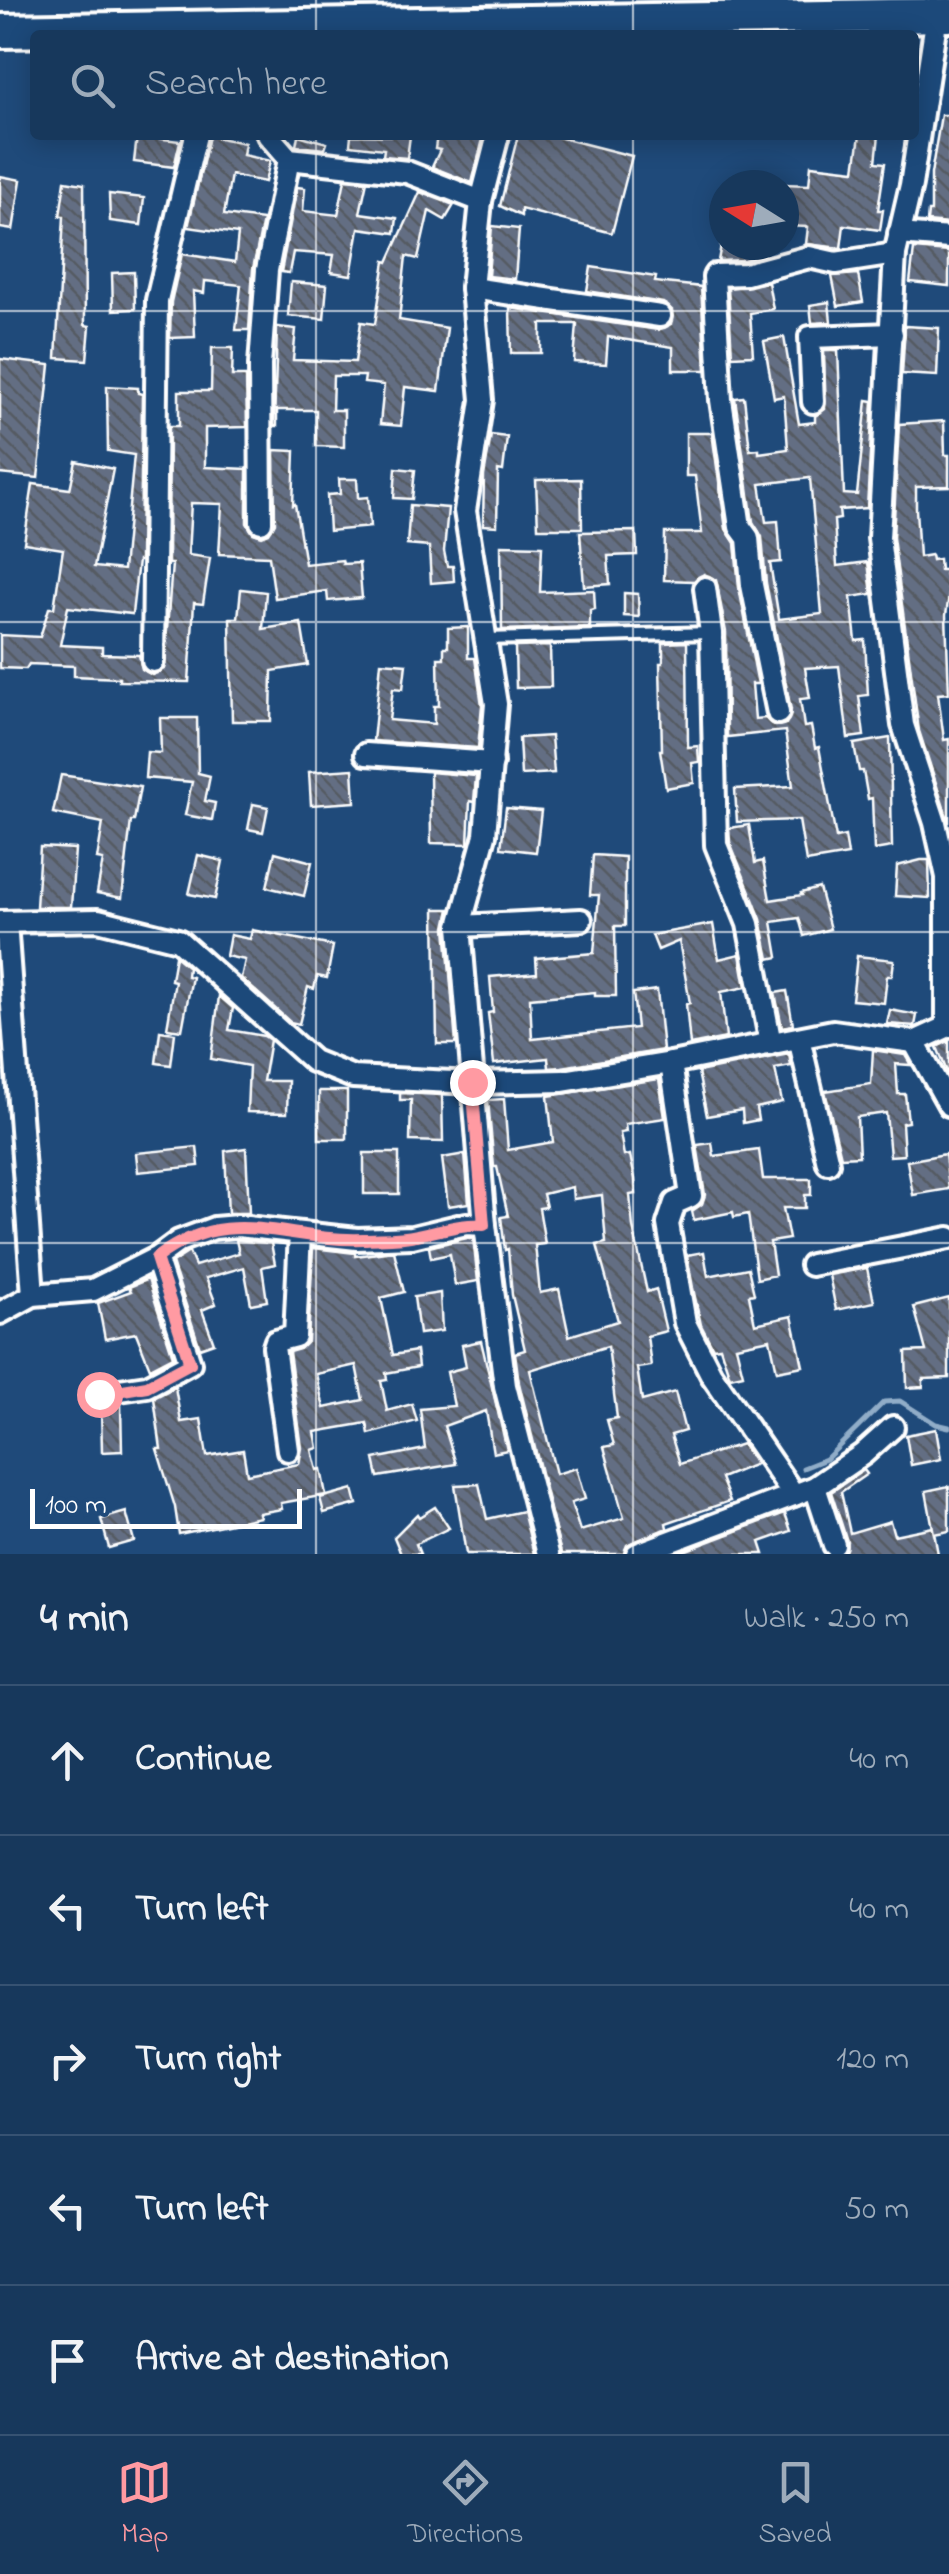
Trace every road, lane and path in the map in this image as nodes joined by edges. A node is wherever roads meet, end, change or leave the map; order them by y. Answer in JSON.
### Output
{"nodes":[{"id":1,"x":652,"y":0,"type":"edge"},
{"id":2,"x":723,"y":0,"type":"edge"},
{"id":3,"x":943,"y":15,"type":"edge"},
{"id":4,"x":755,"y":18,"type":"junction"},
{"id":5,"x":616,"y":20,"type":"junction"},
{"id":6,"x":526,"y":28,"type":"edge"},
{"id":7,"x":285,"y":30,"type":"edge"},
{"id":8,"x":0,"y":32,"type":"edge"},
{"id":9,"x":30,"y":32,"type":"edge"},
{"id":10,"x":195,"y":140,"type":"edge"},
{"id":11,"x":272,"y":140,"type":"edge"},
{"id":12,"x":497,"y":140,"type":"edge"},
{"id":13,"x":289,"y":159,"type":"junction"},
{"id":14,"x":481,"y":202,"type":"junction"},
{"id":15,"x":949,"y":238,"type":"edge"},
{"id":16,"x":897,"y":244,"type":"junction"},
{"id":17,"x":472,"y":288,"type":"junction"},
{"id":18,"x":660,"y":316,"type":"dead end"},
{"id":19,"x":892,"y":334,"type":"junction"},
{"id":20,"x":813,"y":402,"type":"dead end"},
{"id":21,"x":260,"y":522,"type":"dead end"},
{"id":22,"x":704,"y":588,"type":"dead end"},
{"id":23,"x":710,"y":633,"type":"junction"},
{"id":24,"x":486,"y":639,"type":"junction"},
{"id":25,"x":152,"y":661,"type":"dead end"},
{"id":26,"x":778,"y":713,"type":"dead end"},
{"id":27,"x":366,"y":754,"type":"dead end"},
{"id":28,"x":492,"y":763,"type":"junction"},
{"id":29,"x":581,"y":920,"type":"dead end"},
{"id":30,"x":3,"y":922,"type":"edge"},
{"id":31,"x":460,"y":926,"type":"junction"},
{"id":32,"x":948,"y":1026,"type":"edge"},
{"id":33,"x":799,"y":1038,"type":"junction"},
{"id":34,"x":914,"y":1042,"type":"junction"},
{"id":35,"x":771,"y":1044,"type":"junction"},
{"id":36,"x":671,"y":1063,"type":"junction"},
{"id":37,"x":472,"y":1082,"type":"junction"},
{"id":38,"x":949,"y":1105,"type":"edge"},
{"id":39,"x":828,"y":1163,"type":"dead end"},
{"id":40,"x":484,"y":1225,"type":"junction"},
{"id":41,"x":300,"y":1234,"type":"junction"},
{"id":42,"x":949,"y":1238,"type":"edge"},
{"id":43,"x":156,"y":1258,"type":"junction"},
{"id":44,"x":811,"y":1265,"type":"dead end"},
{"id":45,"x":32,"y":1294,"type":"junction"},
{"id":46,"x":0,"y":1313,"type":"edge"},
{"id":47,"x":99,"y":1394,"type":"dead end"},
{"id":48,"x":893,"y":1428,"type":"dead end"},
{"id":49,"x":288,"y":1450,"type":"dead end"},
{"id":50,"x":815,"y":1487,"type":"junction"},
{"id":51,"x":794,"y":1494,"type":"junction"},
{"id":52,"x":834,"y":1545,"type":"dead end"},
{"id":53,"x":548,"y":1554,"type":"edge"},
{"id":54,"x":636,"y":1554,"type":"edge"}],
"edges":[{"from":1,"to":5,"type":"main road"},
{"from":2,"to":4,"type":"main road"},
{"from":3,"to":4,"type":"main road"},
{"from":3,"to":16,"type":"street"},
{"from":4,"to":5,"type":"main road"},
{"from":5,"to":6,"type":"main road"},
{"from":6,"to":7,"type":"main road"},
{"from":8,"to":9,"type":"main road"},
{"from":10,"to":25,"type":"street"},
{"from":11,"to":13,"type":"street"},
{"from":12,"to":14,"type":"street"},
{"from":13,"to":14,"type":"street"},
{"from":13,"to":21,"type":"street"},
{"from":14,"to":17,"type":"street"},
{"from":15,"to":16,"type":"street"},
{"from":16,"to":19,"type":"street"},
{"from":16,"to":26,"type":"street"},
{"from":17,"to":18,"type":"street"},
{"from":17,"to":24,"type":"street"},
{"from":19,"to":20,"type":"street"},
{"from":19,"to":32,"type":"street"},
{"from":22,"to":23,"type":"street"},
{"from":23,"to":24,"type":"lane"},
{"from":23,"to":35,"type":"street"},
{"from":24,"to":28,"type":"street"},
{"from":27,"to":28,"type":"street"},
{"from":28,"to":31,"type":"street"},
{"from":29,"to":31,"type":"street"},
{"from":30,"to":37,"type":"street"},
{"from":30,"to":45,"type":"street"},
{"from":31,"to":37,"type":"street"},
{"from":32,"to":34,"type":"street"},
{"from":33,"to":34,"type":"street"},
{"from":33,"to":35,"type":"street"},
{"from":33,"to":39,"type":"street"},
{"from":34,"to":38,"type":"street"},
{"from":35,"to":36,"type":"street"},
{"from":36,"to":37,"type":"street"},
{"from":36,"to":51,"type":"street"},
{"from":37,"to":40,"type":"street"},
{"from":40,"to":41,"type":"street"},
{"from":40,"to":53,"type":"street"},
{"from":41,"to":43,"type":"street"},
{"from":41,"to":49,"type":"street"},
{"from":42,"to":44,"type":"street"},
{"from":43,"to":45,"type":"street"},
{"from":43,"to":47,"type":"street"},
{"from":45,"to":46,"type":"street"},
{"from":48,"to":50,"type":"street"},
{"from":50,"to":51,"type":"street"},
{"from":50,"to":52,"type":"street"},
{"from":51,"to":54,"type":"street"}]}
